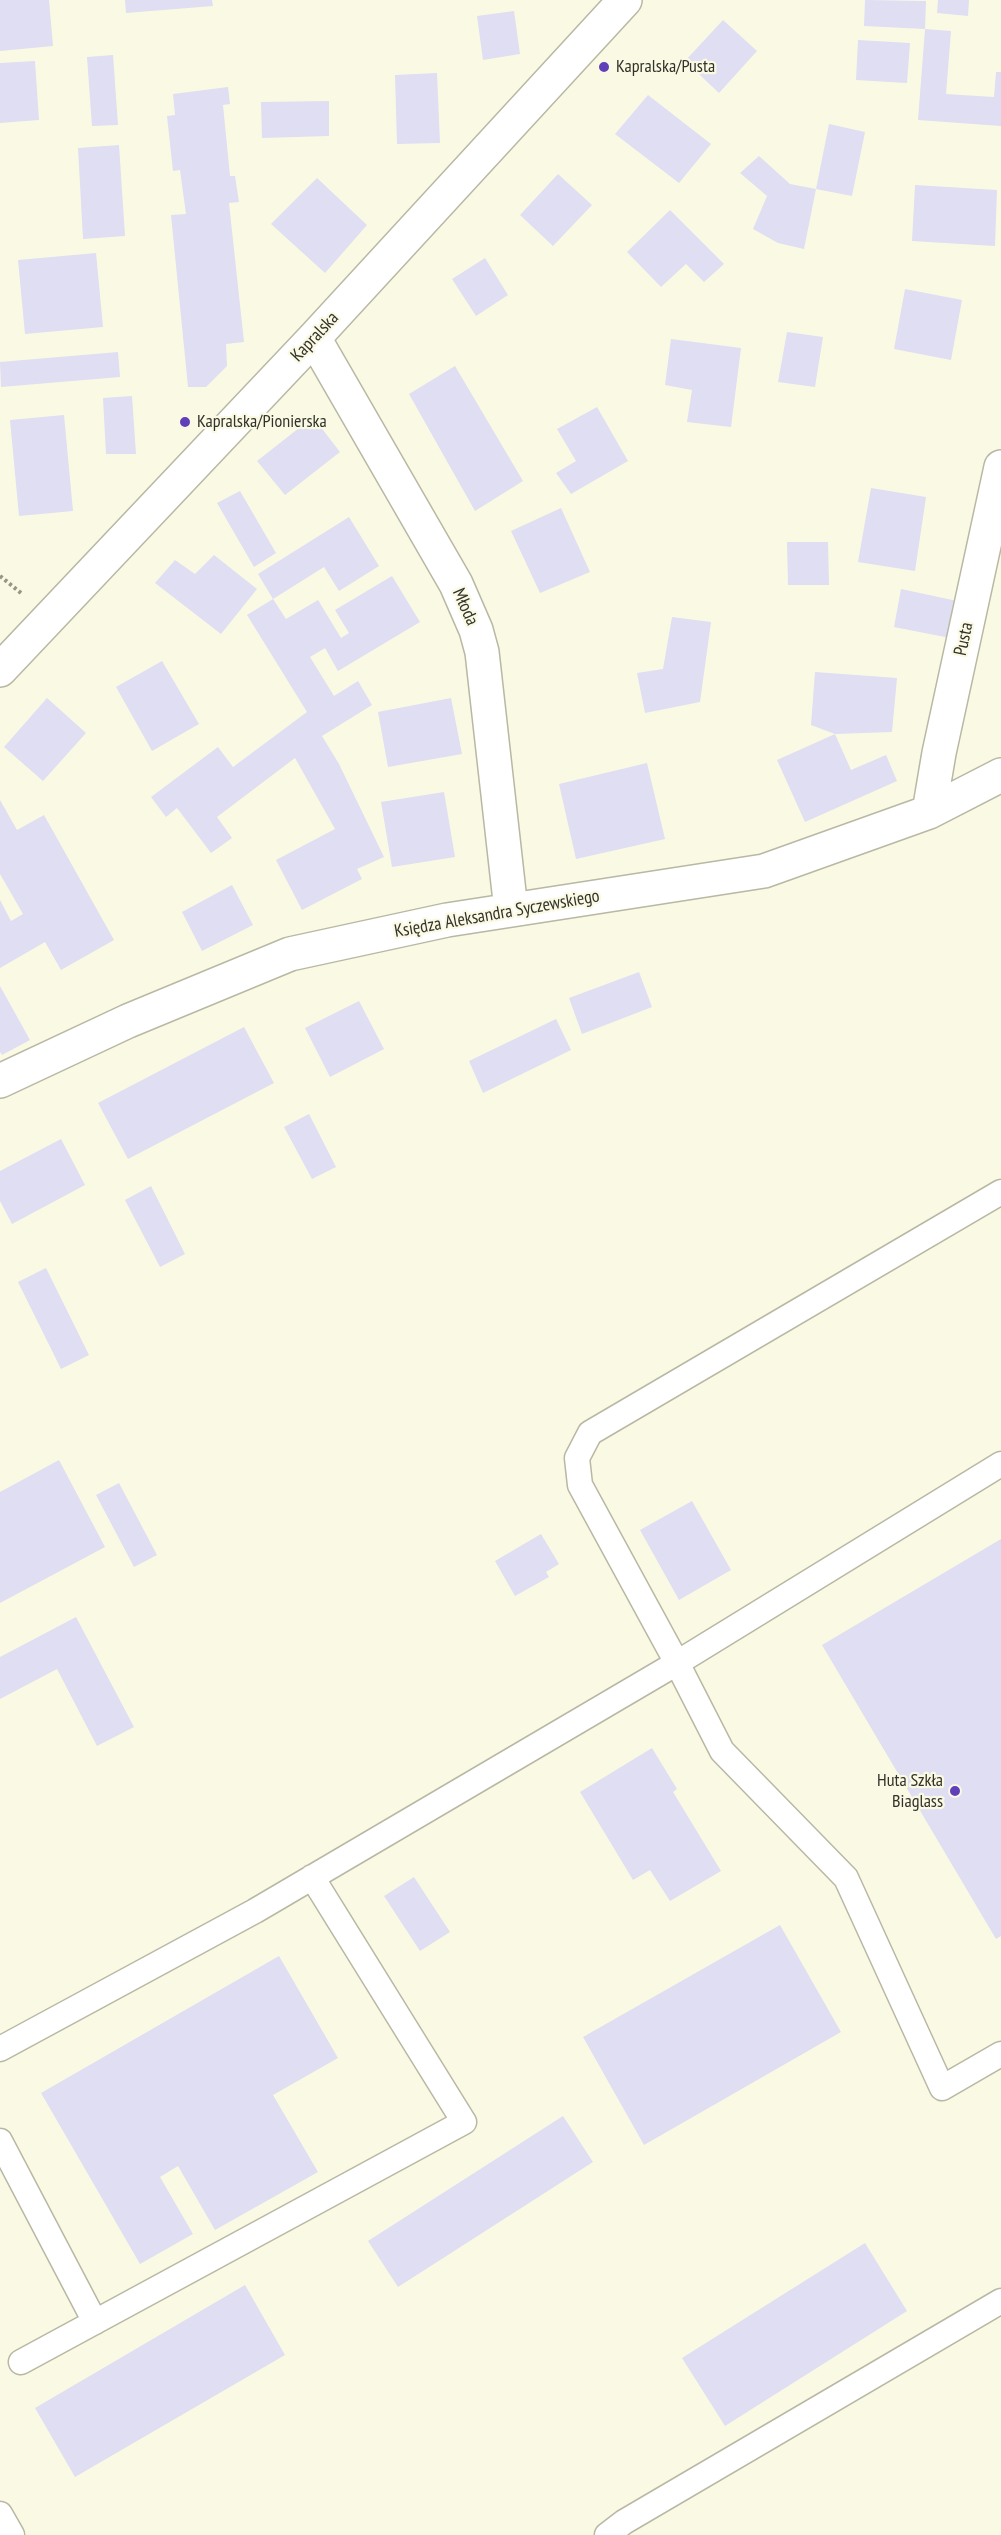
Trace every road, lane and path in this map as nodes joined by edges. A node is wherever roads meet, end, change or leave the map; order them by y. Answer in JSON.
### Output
{"nodes":[{"id":1,"x":625,"y":0,"type":"edge"},
{"id":2,"x":315,"y":338,"type":"junction"},
{"id":3,"x":1001,"y":467,"type":"edge"},
{"id":4,"x":7,"y":649,"type":"edge"},
{"id":5,"x":1001,"y":775,"type":"edge"},
{"id":6,"x":930,"y":812,"type":"junction"},
{"id":7,"x":511,"y":910,"type":"junction"},
{"id":8,"x":0,"y":1081,"type":"edge"},
{"id":9,"x":1001,"y":1192,"type":"edge"},
{"id":10,"x":1001,"y":1464,"type":"edge"},
{"id":11,"x":677,"y":1663,"type":"junction"},
{"id":12,"x":312,"y":1877,"type":"junction"},
{"id":13,"x":0,"y":2049,"type":"edge"},
{"id":14,"x":1001,"y":2054,"type":"edge"},
{"id":15,"x":0,"y":2141,"type":"edge"},
{"id":16,"x":1001,"y":2301,"type":"edge"},
{"id":17,"x":95,"y":2322,"type":"junction"},
{"id":18,"x":21,"y":2362,"type":"dead end"},
{"id":19,"x":0,"y":2514,"type":"edge"},
{"id":20,"x":12,"y":2535,"type":"edge"},
{"id":21,"x":607,"y":2535,"type":"edge"}],
"edges":[{"from":1,"to":2,"type":"street","name":"Kapralska"},
{"from":2,"to":4,"type":"street","name":"Kapralska"},
{"from":2,"to":7,"type":"street","name":"Młoda"},
{"from":3,"to":6,"type":"street","name":"Pusta"},
{"from":5,"to":6,"type":"street","name":"Księdza Aleksandra Syczewskiego"},
{"from":6,"to":7,"type":"street","name":"Księdza Aleksandra Syczewskiego"},
{"from":7,"to":8,"type":"street","name":"Księdza Aleksandra Syczewskiego"},
{"from":9,"to":11,"type":"lane"},
{"from":10,"to":11,"type":"lane"},
{"from":11,"to":12,"type":"lane"},
{"from":11,"to":14,"type":"lane"},
{"from":12,"to":13,"type":"lane"},
{"from":12,"to":17,"type":"lane"},
{"from":15,"to":17,"type":"lane"},
{"from":16,"to":21,"type":"lane"},
{"from":17,"to":18,"type":"lane"},
{"from":19,"to":20,"type":"lane"}]}
